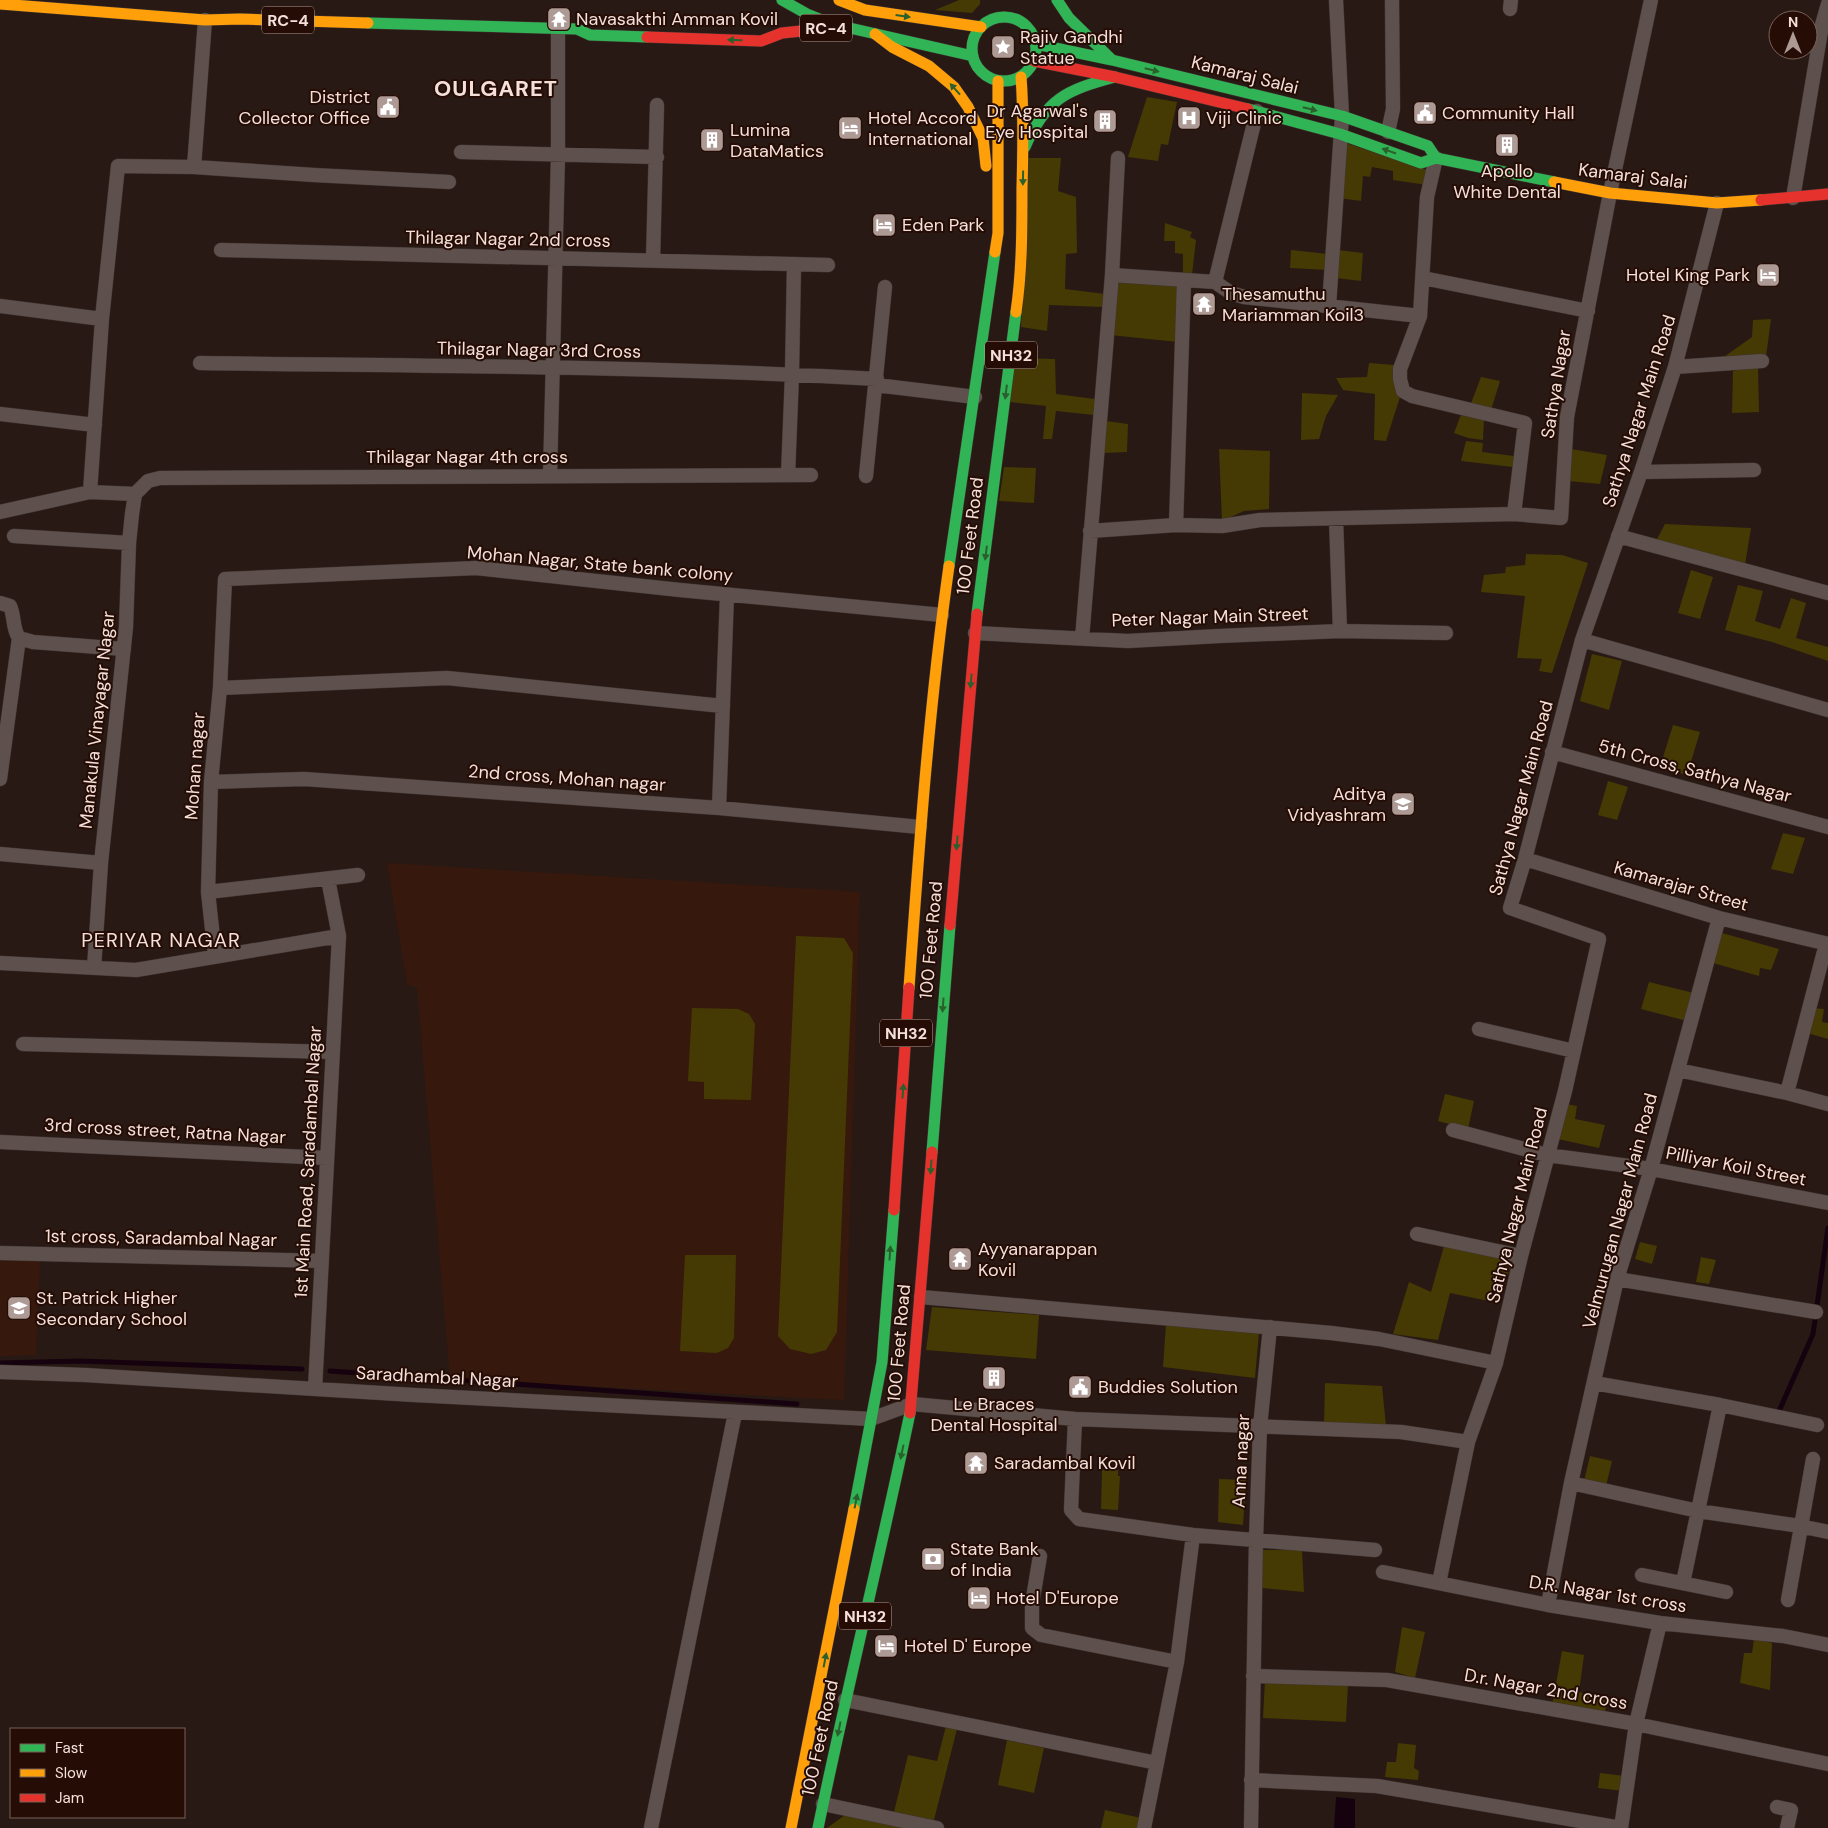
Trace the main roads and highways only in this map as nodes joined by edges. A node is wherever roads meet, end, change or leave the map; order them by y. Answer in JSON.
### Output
{"nodes":[{"id":1,"x":782,"y":0,"type":"edge"},
{"id":2,"x":840,"y":0,"type":"edge"},
{"id":3,"x":1057,"y":0,"type":"edge"},
{"id":4,"x":0,"y":4,"type":"edge"},
{"id":5,"x":901,"y":4,"type":"dead end"},
{"id":6,"x":1022,"y":7,"type":"dead end"},
{"id":7,"x":865,"y":10,"type":"junction"},
{"id":8,"x":591,"y":20,"type":"dead end"},
{"id":9,"x":1021,"y":22,"type":"junction"},
{"id":10,"x":839,"y":27,"type":"junction"},
{"id":11,"x":981,"y":27,"type":"junction"},
{"id":12,"x":767,"y":28,"type":"dead end"},
{"id":13,"x":577,"y":29,"type":"junction"},
{"id":14,"x":782,"y":33,"type":"junction"},
{"id":15,"x":875,"y":34,"type":"junction"},
{"id":16,"x":1036,"y":44,"type":"junction"},
{"id":17,"x":973,"y":56,"type":"junction"},
{"id":18,"x":1112,"y":60,"type":"junction"},
{"id":19,"x":1034,"y":61,"type":"junction"},
{"id":20,"x":1021,"y":77,"type":"junction"},
{"id":21,"x":1116,"y":77,"type":"junction"},
{"id":22,"x":998,"y":81,"type":"junction"},
{"id":23,"x":1023,"y":152,"type":"junction"},
{"id":24,"x":1436,"y":158,"type":"junction"},
{"id":25,"x":1828,"y":194,"type":"edge"},
{"id":26,"x":998,"y":233,"type":"junction"},
{"id":27,"x":790,"y":1828,"type":"edge"},
{"id":28,"x":818,"y":1828,"type":"edge"}],
"edges":[{"from":1,"to":10,"type":"main road"},
{"from":2,"to":5,"type":"main road"},
{"from":2,"to":7,"type":"main road"},
{"from":3,"to":18,"type":"main road"},
{"from":4,"to":13,"type":"main road","number":"RC-4"},
{"from":6,"to":9,"type":"main road"},
{"from":7,"to":10,"type":"main road","number":"RC-4"},
{"from":7,"to":11,"type":"main road","one_way":true},
{"from":8,"to":13,"type":"main road"},
{"from":9,"to":11,"type":"main road"},
{"from":9,"to":16,"type":"main road"},
{"from":10,"to":14,"type":"main road","number":"RC-4"},
{"from":10,"to":15,"type":"main road"},
{"from":11,"to":17,"type":"main road"},
{"from":12,"to":14,"type":"main road","number":"RC-4"},
{"from":14,"to":13,"type":"main road","number":"RC-4","one_way":true},
{"from":15,"to":17,"type":"main road"},
{"from":26,"to":15,"type":"main road","one_way":true},
{"from":16,"to":18,"type":"main road","name":"Kamaraj Salai"},
{"from":16,"to":19,"type":"main road"},
{"from":17,"to":22,"type":"main road"},
{"from":18,"to":24,"type":"main road","name":"Kamaraj Salai","one_way":true},
{"from":19,"to":20,"type":"main road"},
{"from":19,"to":21,"type":"main road","name":"Kamaraj Salai"},
{"from":20,"to":22,"type":"main road"},
{"from":20,"to":23,"type":"main road","name":"100 Feet Road","number":"NH32"},
{"from":21,"to":23,"type":"main road"},
{"from":24,"to":21,"type":"main road","name":"Kamaraj Salai","one_way":true},
{"from":22,"to":26,"type":"main road","name":"100 Feet Road","number":"NH32"},
{"from":23,"to":28,"type":"main road","name":"100 Feet Road","number":"NH32","one_way":true},
{"from":24,"to":25,"type":"main road","name":"Kamaraj Salai"},
{"from":27,"to":26,"type":"main road","name":"100 Feet Road","number":"NH32","one_way":true}]}
